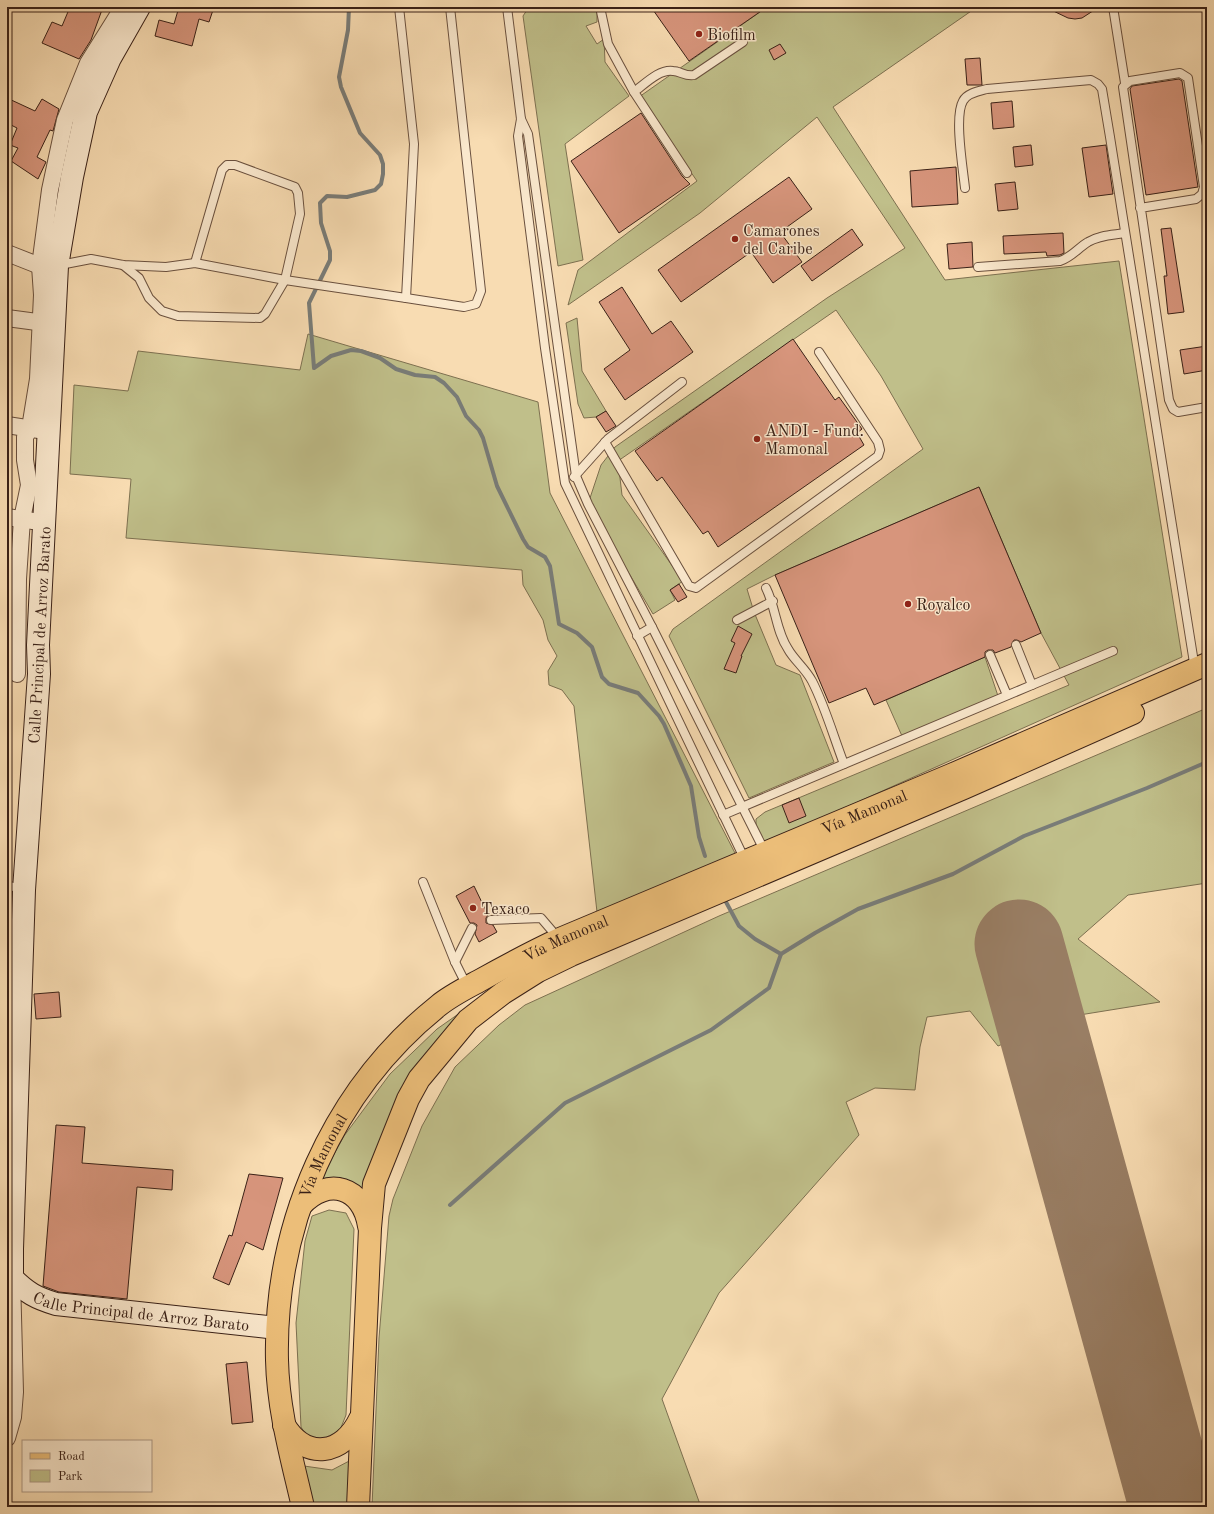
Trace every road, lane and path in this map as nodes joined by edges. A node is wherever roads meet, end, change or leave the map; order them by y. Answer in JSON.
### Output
{"nodes":[{"id":1,"x":399,"y":7,"type":"edge"},
{"id":2,"x":450,"y":7,"type":"edge"},
{"id":3,"x":507,"y":7,"type":"edge"},
{"id":4,"x":600,"y":7,"type":"edge"},
{"id":5,"x":1113,"y":7,"type":"edge"},
{"id":6,"x":131,"y":8,"type":"edge"},
{"id":7,"x":742,"y":42,"type":"dead end"},
{"id":8,"x":1125,"y":83,"type":"junction"},
{"id":9,"x":634,"y":92,"type":"junction"},
{"id":10,"x":521,"y":119,"type":"junction"},
{"id":11,"x":687,"y":173,"type":"dead end"},
{"id":12,"x":965,"y":188,"type":"dead end"},
{"id":13,"x":1140,"y":208,"type":"junction"},
{"id":14,"x":1125,"y":233,"type":"junction"},
{"id":15,"x":7,"y":253,"type":"edge"},
{"id":16,"x":195,"y":262,"type":"junction"},
{"id":17,"x":123,"y":265,"type":"junction"},
{"id":18,"x":49,"y":266,"type":"junction"},
{"id":19,"x":978,"y":267,"type":"dead end"},
{"id":20,"x":285,"y":280,"type":"junction"},
{"id":21,"x":406,"y":298,"type":"junction"},
{"id":22,"x":7,"y":318,"type":"edge"},
{"id":23,"x":47,"y":324,"type":"junction"},
{"id":24,"x":558,"y":346,"type":"junction"},
{"id":25,"x":545,"y":348,"type":"junction"},
{"id":26,"x":819,"y":352,"type":"dead end"},
{"id":27,"x":682,"y":382,"type":"dead end"},
{"id":28,"x":1207,"y":407,"type":"edge"},
{"id":29,"x":7,"y":425,"type":"edge"},
{"id":30,"x":39,"y":430,"type":"junction"},
{"id":31,"x":605,"y":442,"type":"junction"},
{"id":32,"x":576,"y":476,"type":"junction"},
{"id":33,"x":565,"y":483,"type":"junction"},
{"id":34,"x":15,"y":518,"type":"edge"},
{"id":35,"x":45,"y":523,"type":"junction"},
{"id":36,"x":766,"y":588,"type":"dead end"},
{"id":37,"x":773,"y":602,"type":"junction"},
{"id":38,"x":737,"y":620,"type":"dead end"},
{"id":39,"x":652,"y":626,"type":"junction"},
{"id":40,"x":637,"y":636,"type":"junction"},
{"id":41,"x":1016,"y":645,"type":"dead end"},
{"id":42,"x":1113,"y":651,"type":"dead end"},
{"id":43,"x":990,"y":656,"type":"dead end"},
{"id":44,"x":1203,"y":671,"type":"edge"},
{"id":45,"x":12,"y":674,"type":"edge"},
{"id":46,"x":39,"y":674,"type":"junction"},
{"id":47,"x":1032,"y":685,"type":"junction"},
{"id":48,"x":1007,"y":695,"type":"junction"},
{"id":49,"x":844,"y":764,"type":"junction"},
{"id":50,"x":741,"y":808,"type":"junction"},
{"id":51,"x":723,"y":815,"type":"junction"},
{"id":52,"x":755,"y":856,"type":"junction"},
{"id":53,"x":423,"y":882,"type":"dead end"},
{"id":54,"x":16,"y":888,"type":"edge"},
{"id":55,"x":491,"y":920,"type":"dead end"},
{"id":56,"x":472,"y":928,"type":"dead end"},
{"id":57,"x":560,"y":939,"type":"junction"},
{"id":58,"x":455,"y":962,"type":"junction"},
{"id":59,"x":468,"y":987,"type":"junction"},
{"id":60,"x":12,"y":1065,"type":"edge"},
{"id":61,"x":301,"y":1205,"type":"junction"},
{"id":62,"x":370,"y":1228,"type":"junction"},
{"id":63,"x":12,"y":1278,"type":"junction"},
{"id":64,"x":278,"y":1328,"type":"junction"},
{"id":65,"x":360,"y":1419,"type":"junction"},
{"id":66,"x":284,"y":1425,"type":"junction"},
{"id":67,"x":7,"y":1438,"type":"edge"},
{"id":68,"x":303,"y":1507,"type":"edge"},
{"id":69,"x":358,"y":1507,"type":"edge"}],
"edges":[{"from":1,"to":21,"type":"lane"},
{"from":2,"to":21,"type":"lane"},
{"from":3,"to":10,"type":"lane"},
{"from":4,"to":9,"type":"lane"},
{"from":5,"to":8,"type":"lane"},
{"from":6,"to":18,"type":"street","name":"Calle Principal de Arroz Barato"},
{"from":7,"to":9,"type":"lane"},
{"from":8,"to":13,"type":"lane"},
{"from":8,"to":13,"type":"lane"},
{"from":9,"to":11,"type":"lane"},
{"from":10,"to":24,"type":"lane"},
{"from":10,"to":25,"type":"lane"},
{"from":12,"to":14,"type":"lane"},
{"from":13,"to":28,"type":"lane"},
{"from":14,"to":19,"type":"lane"},
{"from":14,"to":44,"type":"lane"},
{"from":15,"to":18,"type":"street"},
{"from":16,"to":17,"type":"lane"},
{"from":16,"to":20,"type":"lane"},
{"from":16,"to":20,"type":"lane"},
{"from":17,"to":18,"type":"lane"},
{"from":17,"to":20,"type":"lane"},
{"from":18,"to":23,"type":"street","name":"Calle Principal de Arroz Barato"},
{"from":20,"to":21,"type":"lane"},
{"from":22,"to":23,"type":"street"},
{"from":23,"to":30,"type":"street","name":"Calle Principal de Arroz Barato"},
{"from":24,"to":25,"type":"lane"},
{"from":24,"to":32,"type":"lane"},
{"from":25,"to":33,"type":"lane"},
{"from":26,"to":31,"type":"lane"},
{"from":27,"to":31,"type":"lane"},
{"from":29,"to":30,"type":"street"},
{"from":30,"to":34,"type":"street"},
{"from":30,"to":35,"type":"street","name":"Calle Principal de Arroz Barato"},
{"from":31,"to":32,"type":"lane"},
{"from":32,"to":33,"type":"lane"},
{"from":32,"to":39,"type":"lane"},
{"from":33,"to":40,"type":"lane"},
{"from":34,"to":35,"type":"street"},
{"from":34,"to":45,"type":"street"},
{"from":35,"to":46,"type":"street","name":"Calle Principal de Arroz Barato"},
{"from":36,"to":37,"type":"lane"},
{"from":37,"to":38,"type":"lane"},
{"from":37,"to":49,"type":"lane"},
{"from":39,"to":40,"type":"lane"},
{"from":39,"to":50,"type":"lane"},
{"from":40,"to":51,"type":"lane"},
{"from":41,"to":47,"type":"lane"},
{"from":42,"to":47,"type":"lane"},
{"from":43,"to":48,"type":"lane"},
{"from":44,"to":52,"type":"main road","name":"Vía Mamonal"},
{"from":44,"to":62,"type":"main road","name":"Vía Mamonal"},
{"from":45,"to":46,"type":"street"},
{"from":46,"to":54,"type":"street","name":"Calle Principal de Arroz Barato"},
{"from":47,"to":48,"type":"lane"},
{"from":48,"to":49,"type":"lane"},
{"from":49,"to":50,"type":"lane"},
{"from":50,"to":51,"type":"lane"},
{"from":50,"to":52,"type":"lane"},
{"from":51,"to":52,"type":"lane"},
{"from":52,"to":57,"type":"main road","name":"Vía Mamonal"},
{"from":53,"to":58,"type":"lane"},
{"from":54,"to":60,"type":"street","name":"Calle Principal de Arroz Barato"},
{"from":55,"to":57,"type":"lane"},
{"from":56,"to":58,"type":"lane"},
{"from":57,"to":59,"type":"main road","name":"Vía Mamonal"},
{"from":58,"to":59,"type":"lane"},
{"from":59,"to":61,"type":"main road","name":"Vía Mamonal"},
{"from":60,"to":63,"type":"street","name":"Calle Principal de Arroz Barato"},
{"from":61,"to":62,"type":"main road"},
{"from":61,"to":64,"type":"main road","name":"Vía Mamonal"},
{"from":62,"to":65,"type":"main road","name":"Vía Mamonal"},
{"from":63,"to":64,"type":"street","name":"Calle Principal de Arroz Barato"},
{"from":63,"to":67,"type":"street","name":"Calle Principal de Arroz Barato"},
{"from":64,"to":66,"type":"main road","name":"Vía Mamonal"},
{"from":65,"to":66,"type":"main road"},
{"from":65,"to":69,"type":"main road","name":"Vía Mamonal"},
{"from":66,"to":68,"type":"main road","name":"Vía Mamonal"}]}
